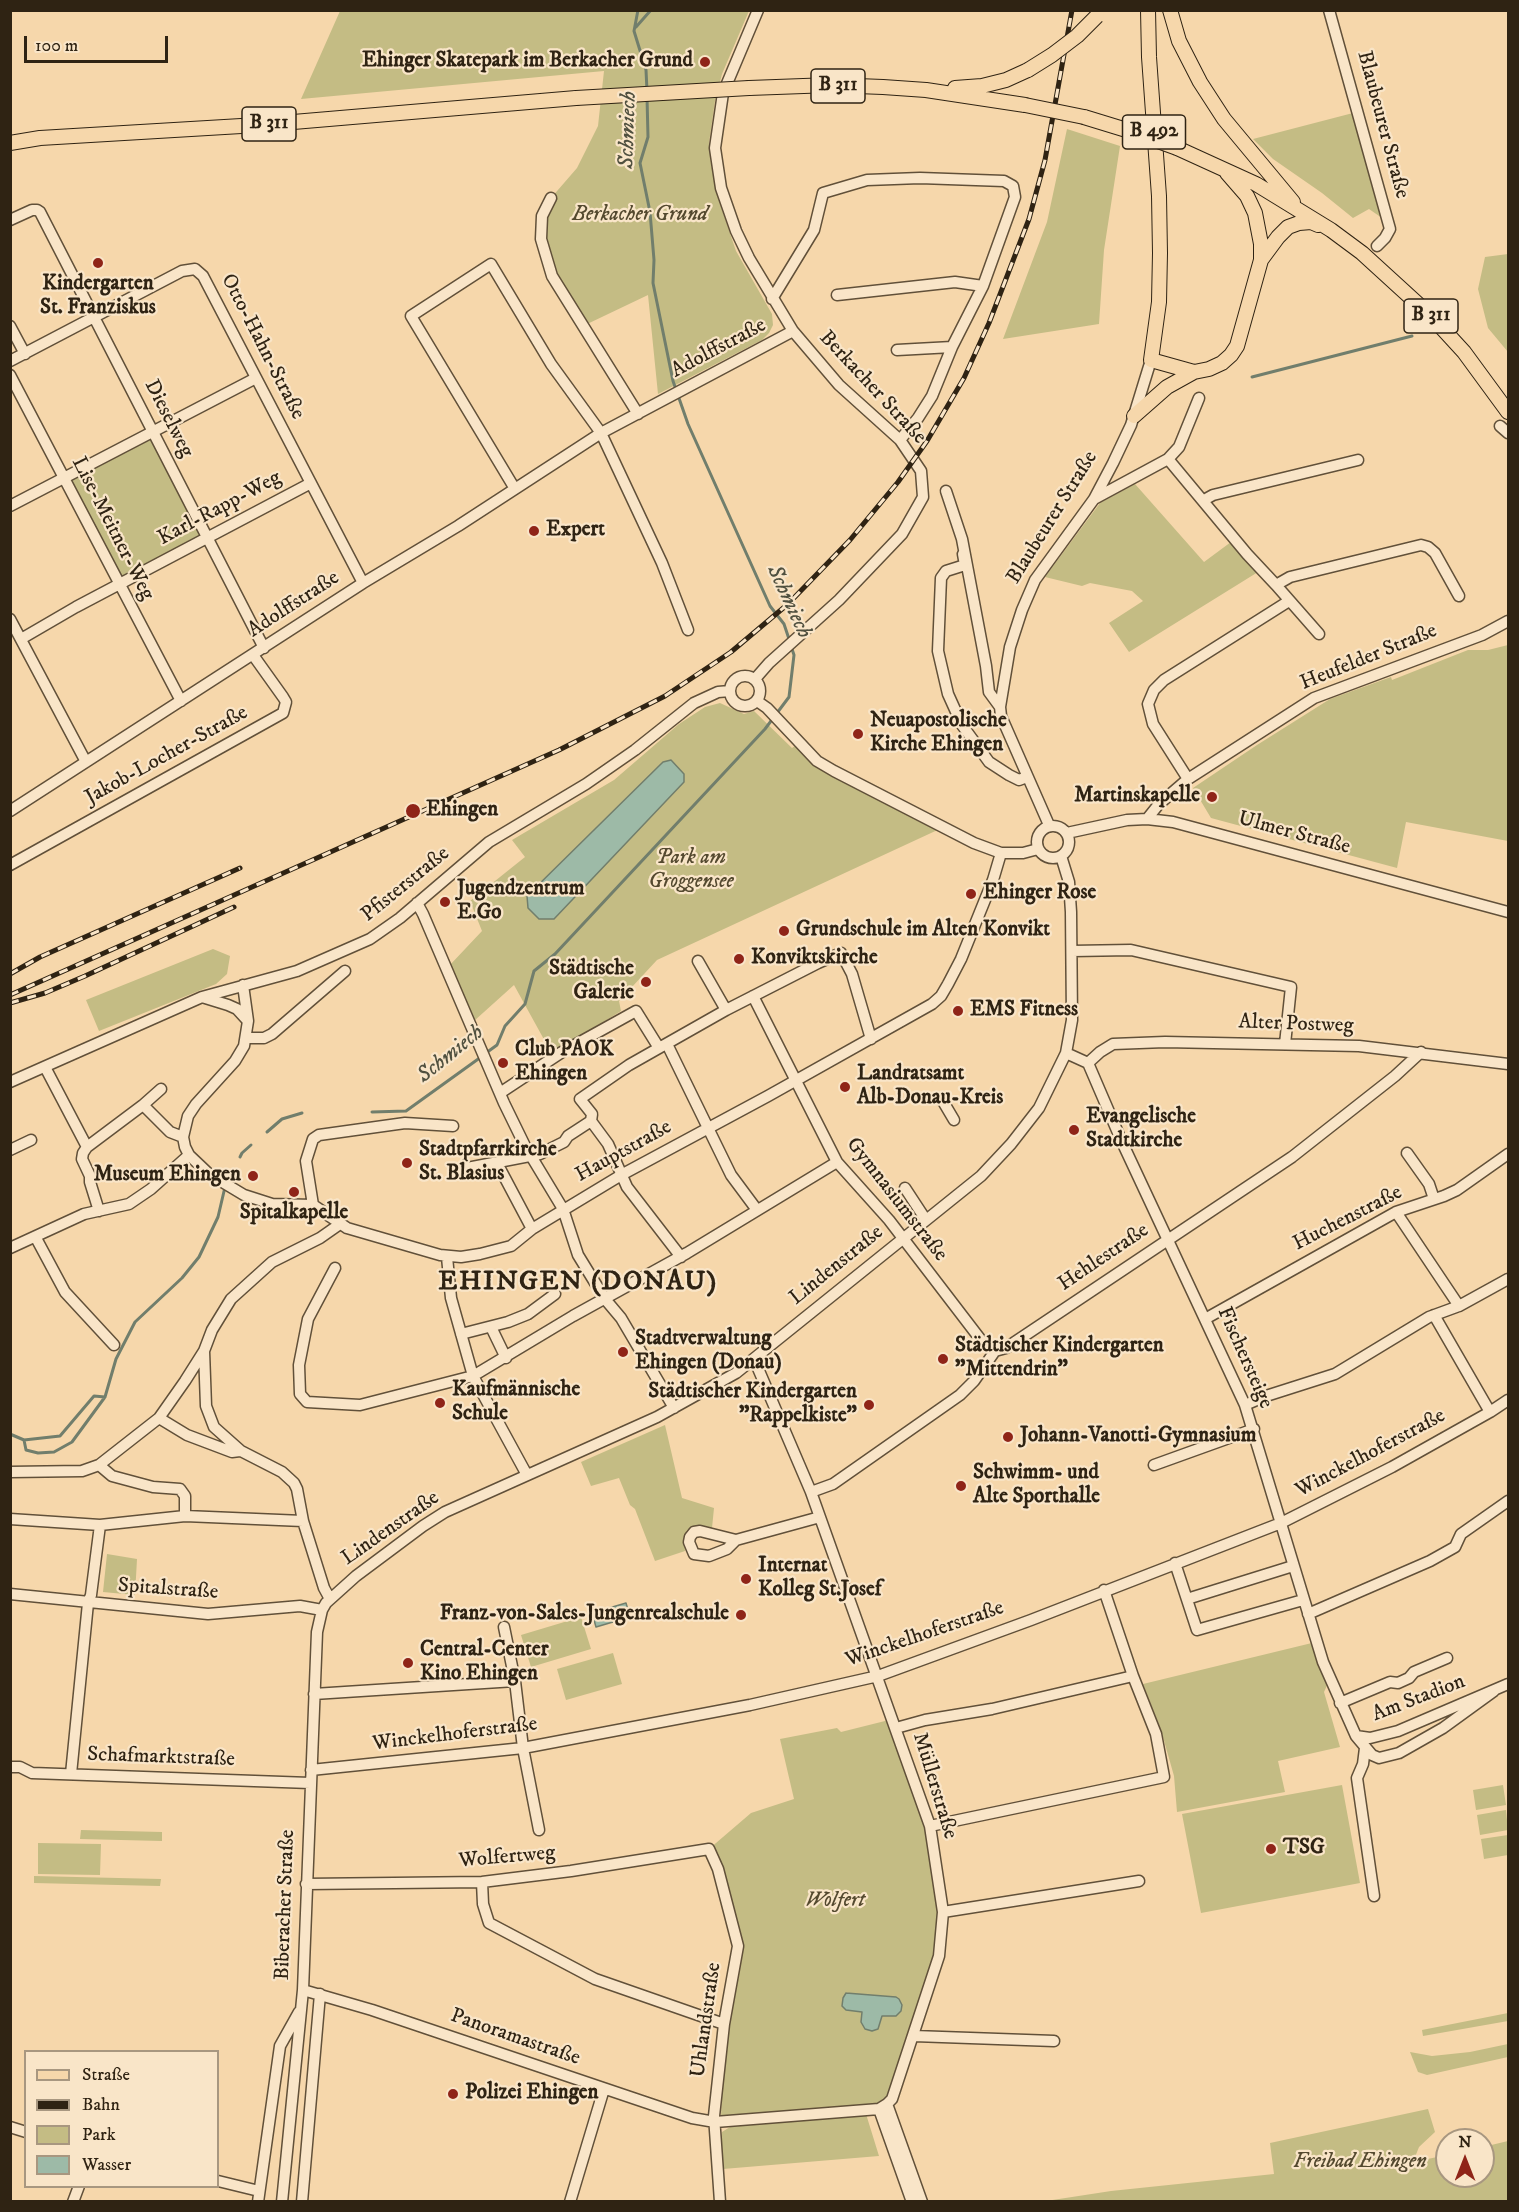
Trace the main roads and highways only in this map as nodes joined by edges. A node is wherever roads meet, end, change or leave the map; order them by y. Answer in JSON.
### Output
{"nodes":[{"id":1,"x":1148,"y":10,"type":"edge"},
{"id":2,"x":1170,"y":10,"type":"edge"},
{"id":3,"x":1099,"y":13,"type":"edge"},
{"id":4,"x":926,"y":90,"type":"junction"},
{"id":5,"x":10,"y":137,"type":"edge"},
{"id":6,"x":40,"y":138,"type":"junction"},
{"id":7,"x":10,"y":143,"type":"edge"},
{"id":8,"x":1221,"y":167,"type":"junction"},
{"id":9,"x":1301,"y":210,"type":"junction"},
{"id":10,"x":1331,"y":230,"type":"junction"},
{"id":11,"x":1261,"y":260,"type":"junction"},
{"id":12,"x":1194,"y":372,"type":"junction"},
{"id":13,"x":1509,"y":412,"type":"edge"},
{"id":14,"x":1134,"y":416,"type":"road end"}],
"edges":[{"from":1,"to":12,"type":"main road","name":"Blaubeurer Straße","number":"B 492"},
{"from":2,"to":9,"type":"main road"},
{"from":3,"to":4,"type":"main road","bridge":true},
{"from":4,"to":6,"type":"main road","number":"B 311","bridge":true},
{"from":4,"to":8,"type":"main road","number":"B 311","bridge":true},
{"from":5,"to":6,"type":"main road","number":"B 311"},
{"from":6,"to":7,"type":"main road","number":"B 311"},
{"from":8,"to":9,"type":"main road","number":"B 311"},
{"from":8,"to":11,"type":"main road"},
{"from":9,"to":10,"type":"main road","number":"B 311"},
{"from":10,"to":11,"type":"main road"},
{"from":10,"to":13,"type":"main road","number":"B 311"},
{"from":11,"to":12,"type":"main road"},
{"from":12,"to":14,"type":"main road"}]}
